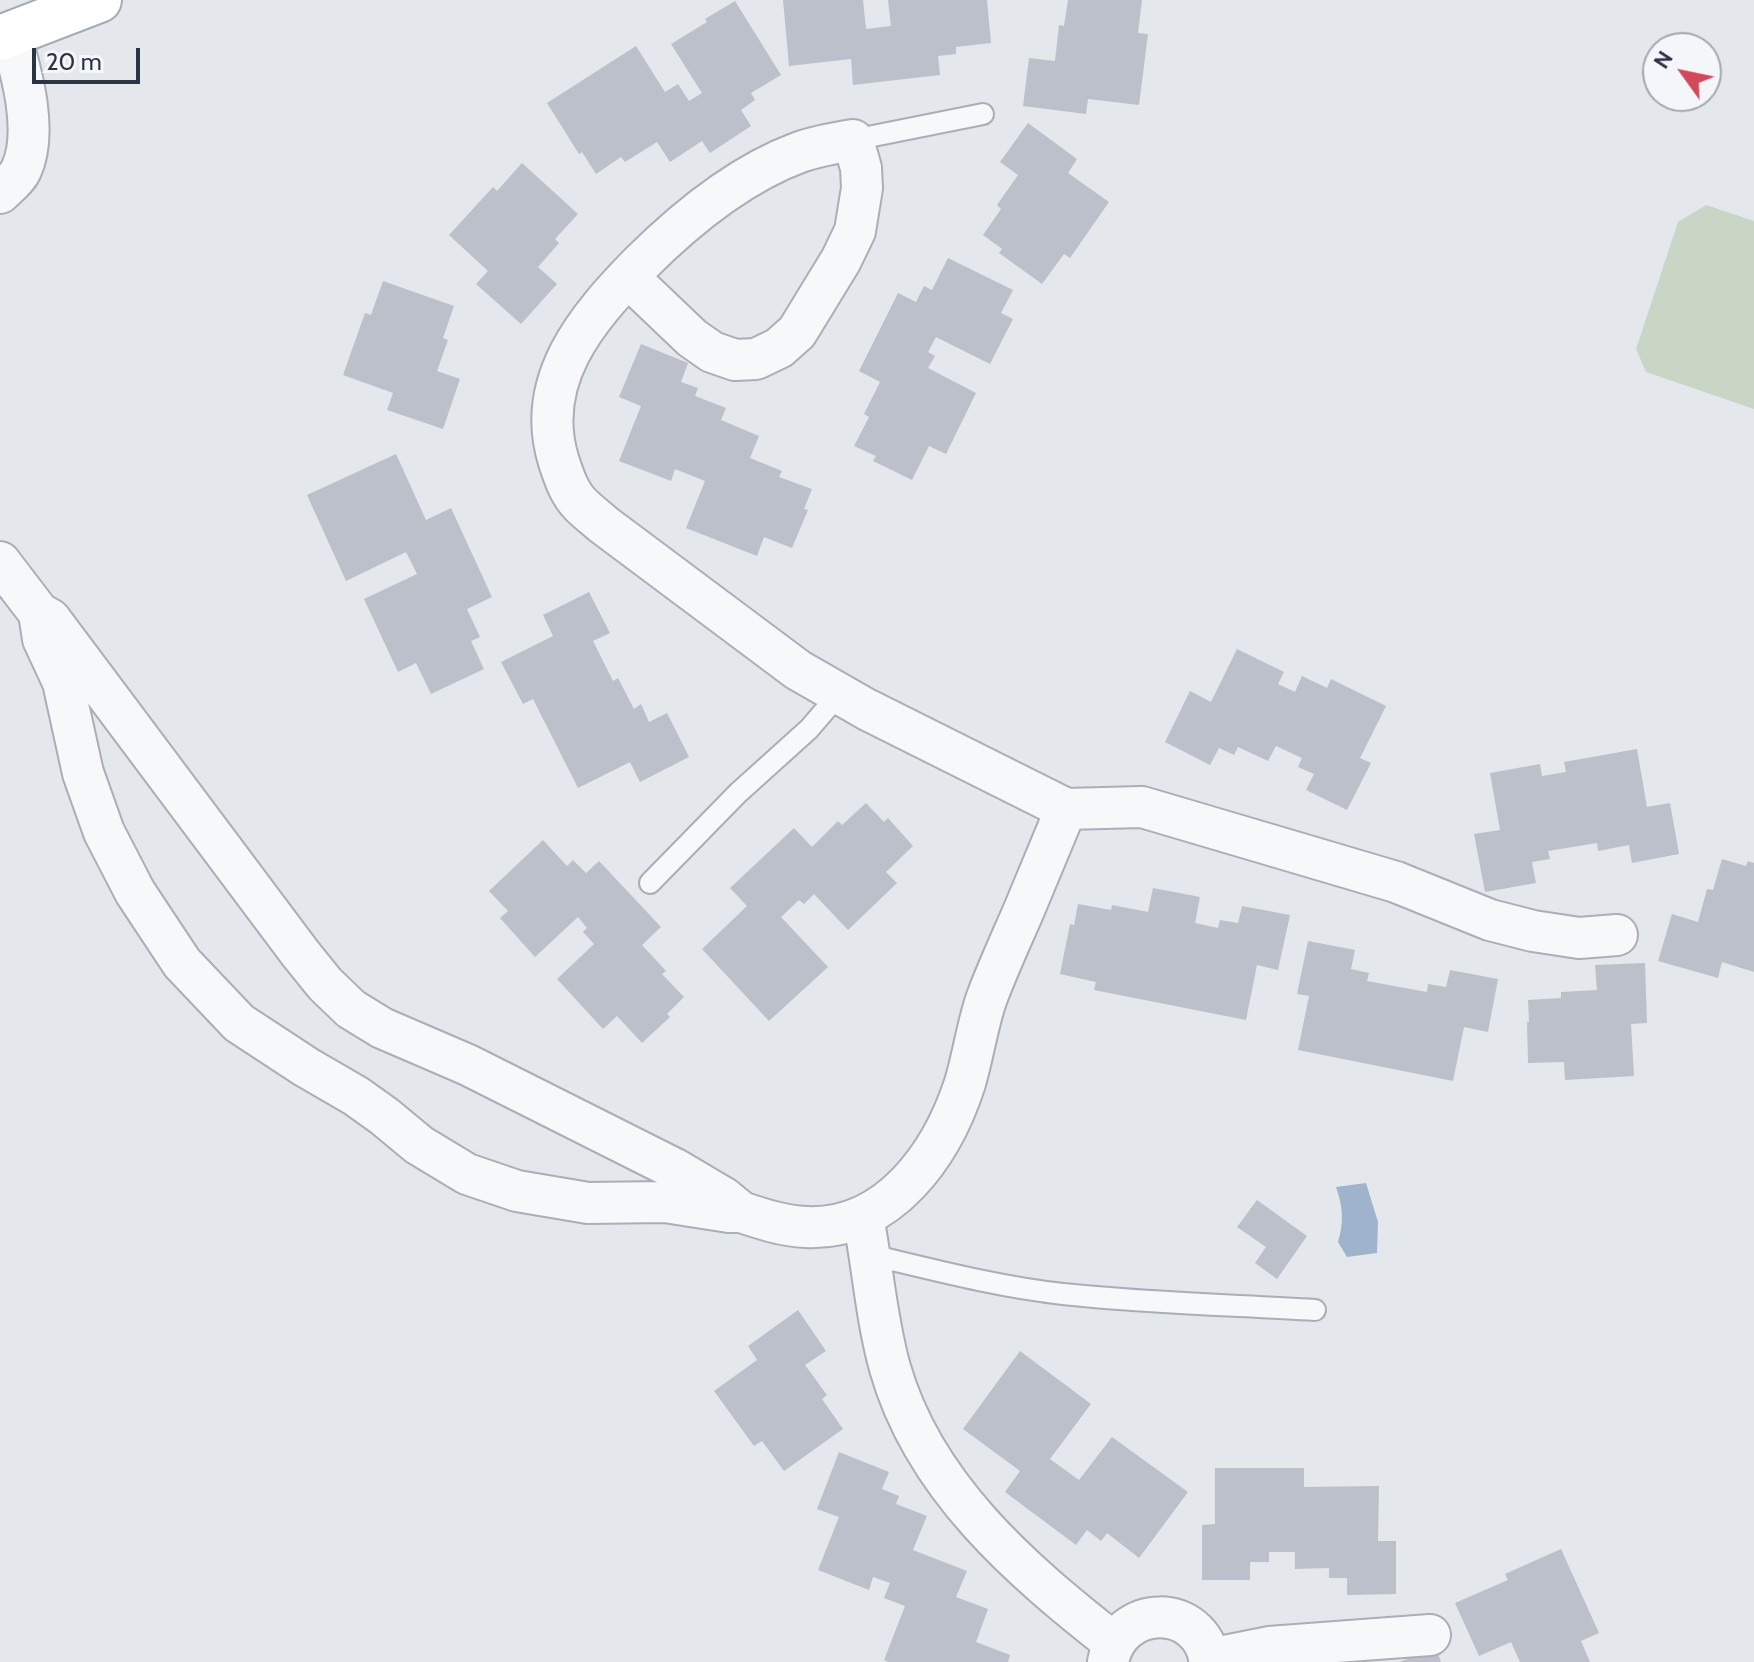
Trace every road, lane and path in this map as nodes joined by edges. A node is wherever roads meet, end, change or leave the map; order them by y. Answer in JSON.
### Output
{"nodes":[{"id":1,"x":99,"y":0,"type":"edge"},
{"id":2,"x":5,"y":35,"type":"edge"},
{"id":3,"x":983,"y":114,"type":"dead end"},
{"id":4,"x":853,"y":140,"type":"junction"},
{"id":5,"x":0,"y":193,"type":"edge"},
{"id":6,"x":628,"y":277,"type":"junction"},
{"id":7,"x":0,"y":562,"type":"edge"},
{"id":8,"x":39,"y":613,"type":"junction"},
{"id":9,"x":839,"y":694,"type":"junction"},
{"id":10,"x":1066,"y":809,"type":"junction"},
{"id":11,"x":650,"y":883,"type":"dead end"},
{"id":12,"x":1617,"y":935,"type":"dead end"},
{"id":13,"x":741,"y":1212,"type":"junction"},
{"id":14,"x":867,"y":1236,"type":"junction"},
{"id":15,"x":1315,"y":1310,"type":"dead end"},
{"id":16,"x":1430,"y":1635,"type":"dead end"},
{"id":17,"x":1111,"y":1652,"type":"edge"},
{"id":18,"x":1209,"y":1660,"type":"edge"}],
"edges":[{"from":1,"to":2,"type":"main road"},
{"from":2,"to":5,"type":"street"},
{"from":3,"to":4,"type":"lane"},
{"from":4,"to":6,"type":"street"},
{"from":4,"to":6,"type":"street"},
{"from":6,"to":9,"type":"street"},
{"from":7,"to":8,"type":"street"},
{"from":8,"to":13,"type":"street"},
{"from":8,"to":13,"type":"street"},
{"from":9,"to":10,"type":"street"},
{"from":9,"to":11,"type":"lane"},
{"from":10,"to":12,"type":"street"},
{"from":10,"to":14,"type":"street"},
{"from":13,"to":14,"type":"street"},
{"from":14,"to":15,"type":"lane"},
{"from":14,"to":17,"type":"street"},
{"from":16,"to":18,"type":"street"},
{"from":17,"to":18,"type":"street"}]}
